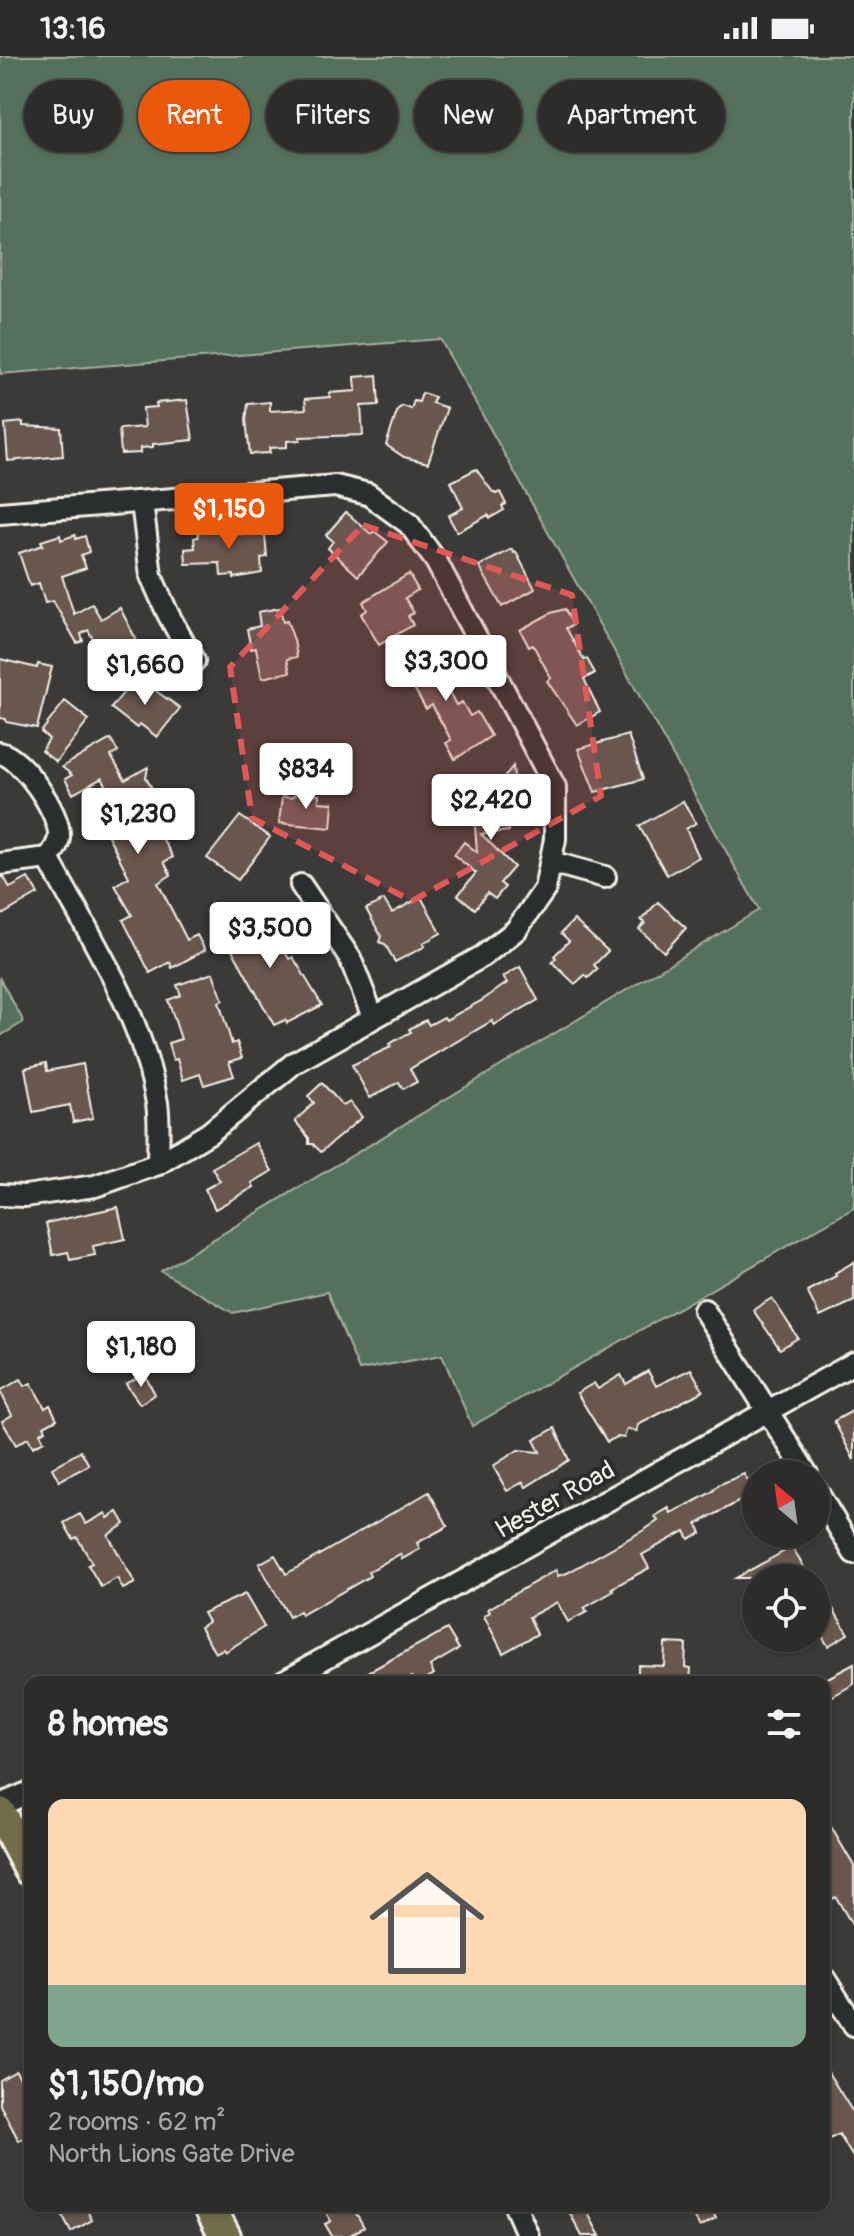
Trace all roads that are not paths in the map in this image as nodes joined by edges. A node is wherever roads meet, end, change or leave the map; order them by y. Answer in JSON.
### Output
{"nodes":[{"id":1,"x":142,"y":502,"type":"junction"},
{"id":2,"x":0,"y":513,"type":"edge"},
{"id":3,"x":194,"y":661,"type":"dead end"},
{"id":4,"x":0,"y":753,"type":"edge"},
{"id":5,"x":48,"y":858,"type":"junction"},
{"id":6,"x":551,"y":862,"type":"junction"},
{"id":7,"x":0,"y":864,"type":"edge"},
{"id":8,"x":605,"y":877,"type":"dead end"},
{"id":9,"x":301,"y":885,"type":"dead end"},
{"id":10,"x":373,"y":1017,"type":"junction"},
{"id":11,"x":158,"y":1164,"type":"junction"},
{"id":12,"x":0,"y":1195,"type":"edge"},
{"id":13,"x":704,"y":1310,"type":"dead end"},
{"id":14,"x":854,"y":1363,"type":"edge"},
{"id":15,"x":769,"y":1410,"type":"junction"},
{"id":16,"x":799,"y":1460,"type":"edge"},
{"id":17,"x":830,"y":1513,"type":"edge"},
{"id":18,"x":854,"y":1553,"type":"edge"},
{"id":19,"x":293,"y":1676,"type":"edge"},
{"id":20,"x":24,"y":1795,"type":"edge"},
{"id":21,"x":0,"y":1805,"type":"edge"},
{"id":22,"x":0,"y":1813,"type":"edge"},
{"id":23,"x":24,"y":1859,"type":"edge"},
{"id":24,"x":830,"y":1987,"type":"edge"},
{"id":25,"x":854,"y":2025,"type":"edge"},
{"id":26,"x":212,"y":2212,"type":"edge"},
{"id":27,"x":518,"y":2212,"type":"edge"},
{"id":28,"x":225,"y":2236,"type":"edge"},
{"id":29,"x":528,"y":2236,"type":"edge"}],
"edges":[{"from":1,"to":2,"type":"street"},
{"from":1,"to":3,"type":"street"},
{"from":1,"to":6,"type":"street"},
{"from":4,"to":5,"type":"street"},
{"from":5,"to":7,"type":"street"},
{"from":5,"to":11,"type":"street"},
{"from":6,"to":8,"type":"street"},
{"from":6,"to":10,"type":"street"},
{"from":9,"to":10,"type":"street"},
{"from":10,"to":11,"type":"street"},
{"from":11,"to":12,"type":"street"},
{"from":13,"to":15,"type":"street"},
{"from":14,"to":15,"type":"street","name":"Hester Road"},
{"from":15,"to":16,"type":"street"},
{"from":15,"to":19,"type":"street","name":"Hester Road"},
{"from":17,"to":18,"type":"street"},
{"from":20,"to":21,"type":"street"},
{"from":22,"to":23,"type":"main road"},
{"from":24,"to":25,"type":"street"},
{"from":26,"to":28,"type":"main road"},
{"from":27,"to":29,"type":"street"}]}
